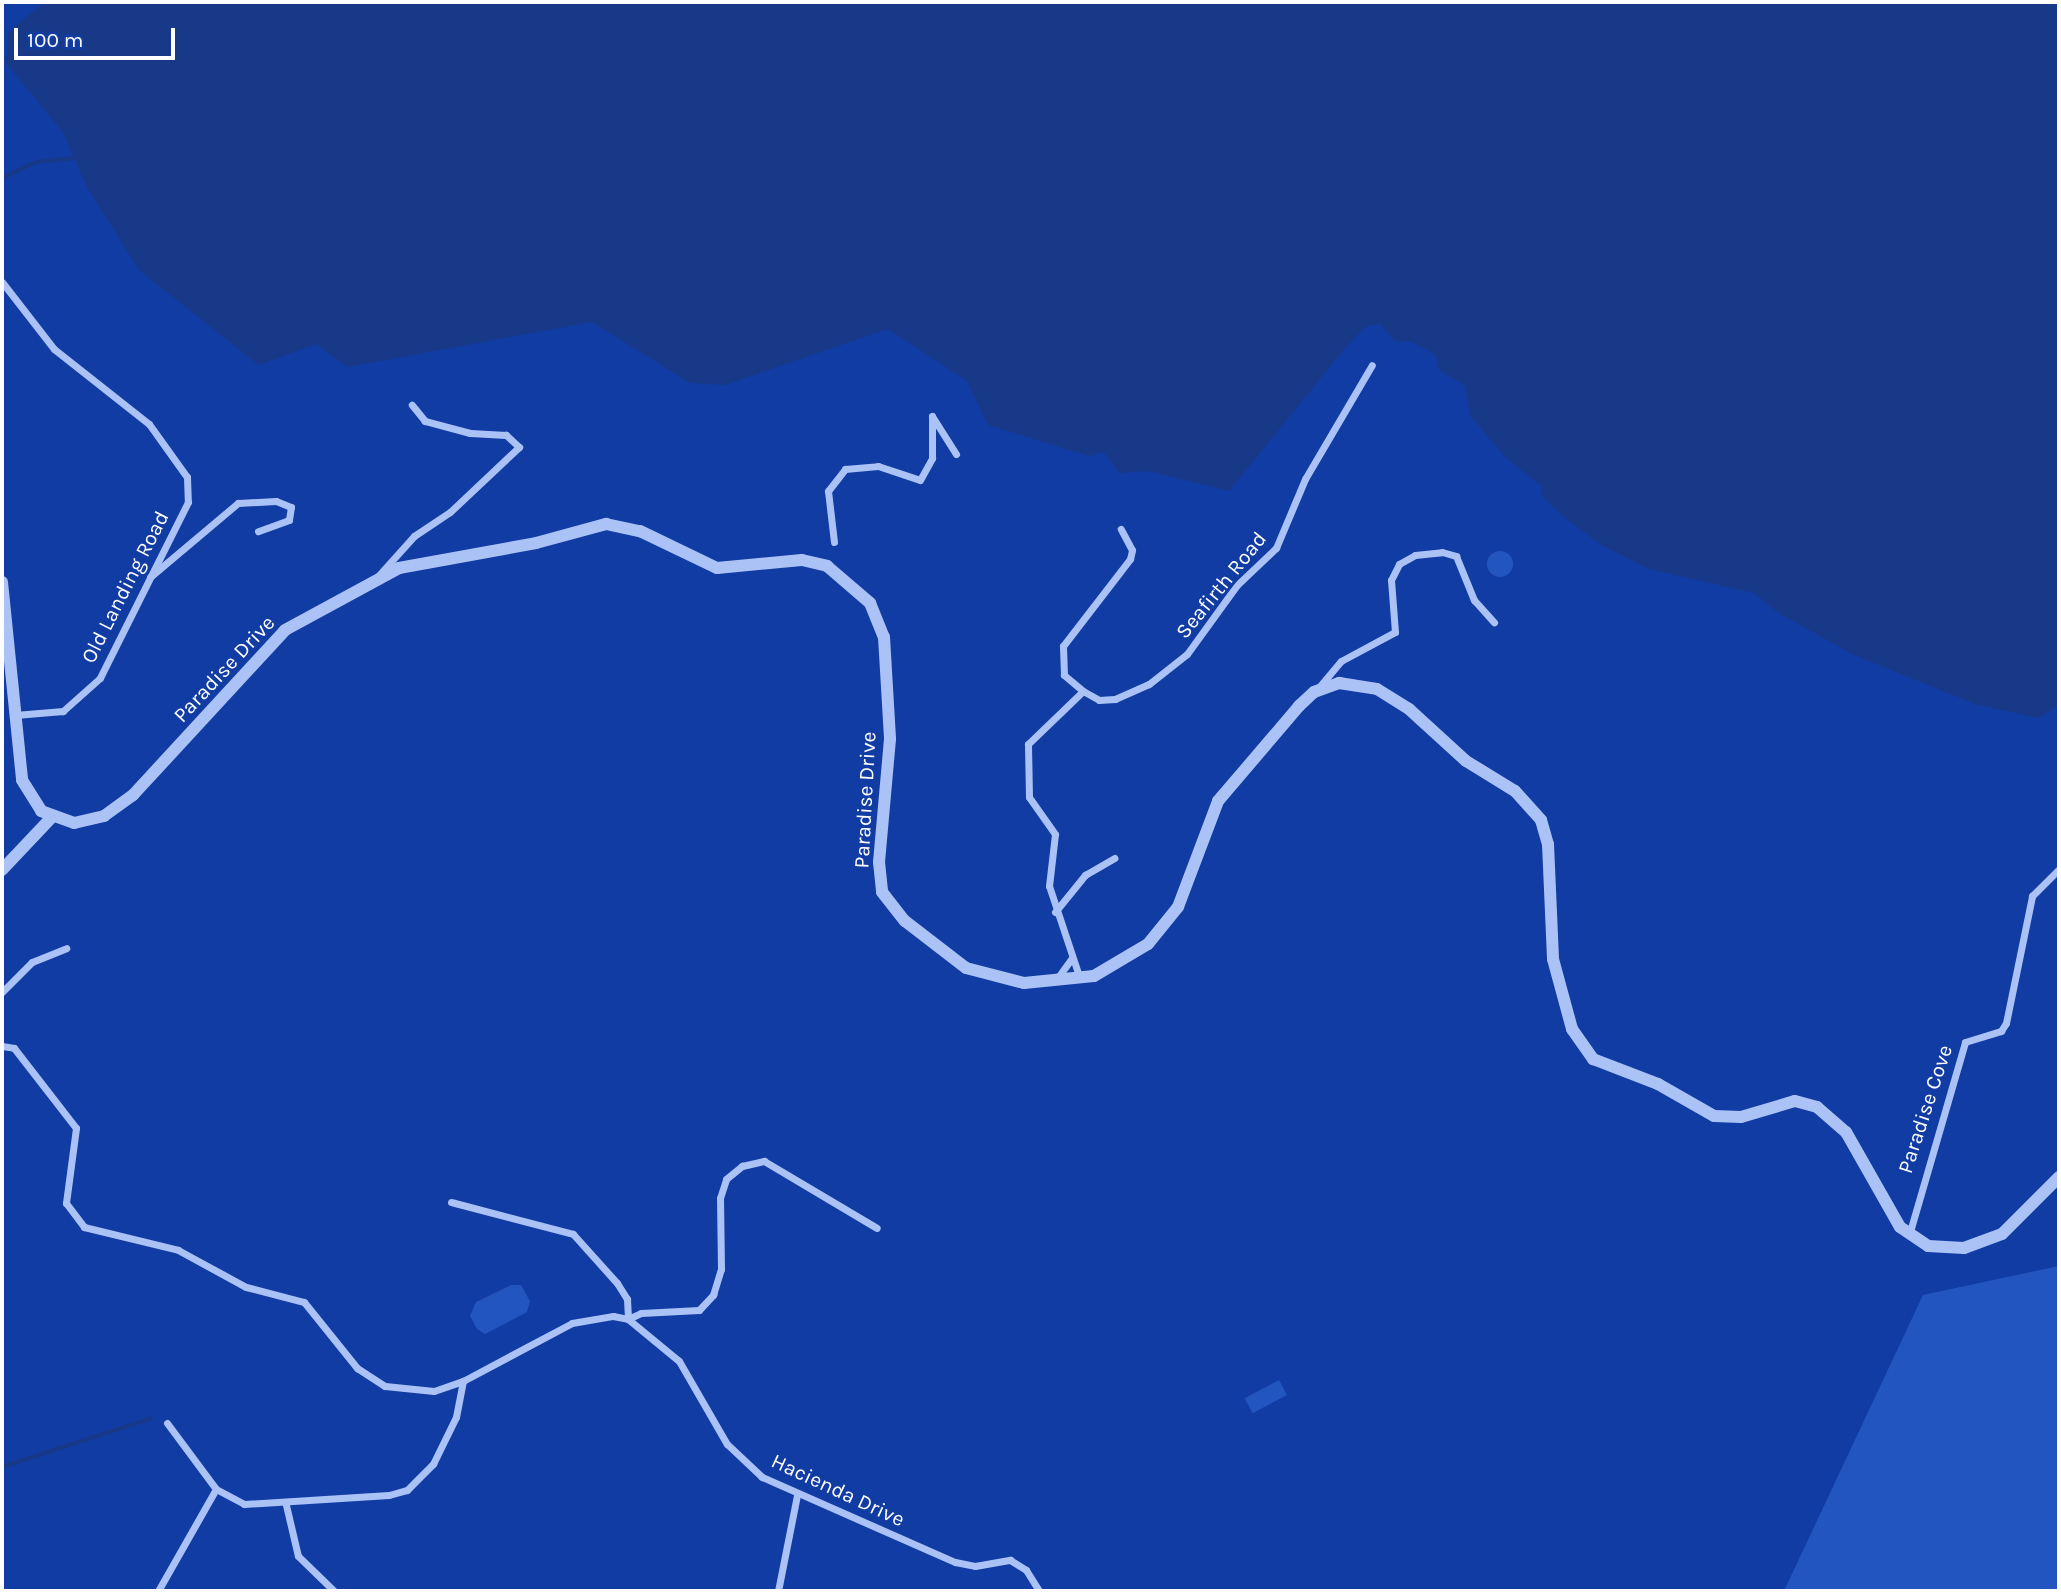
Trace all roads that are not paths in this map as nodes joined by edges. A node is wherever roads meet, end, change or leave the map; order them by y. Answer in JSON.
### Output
{"nodes":[{"id":1,"x":2,"y":282,"type":"edge"},
{"id":2,"x":1372,"y":365,"type":"dead end"},
{"id":3,"x":412,"y":405,"type":"dead end"},
{"id":4,"x":956,"y":454,"type":"dead end"},
{"id":5,"x":1121,"y":529,"type":"dead end"},
{"id":6,"x":258,"y":531,"type":"dead end"},
{"id":7,"x":834,"y":542,"type":"dead end"},
{"id":8,"x":379,"y":575,"type":"junction"},
{"id":9,"x":147,"y":579,"type":"junction"},
{"id":10,"x":2,"y":582,"type":"edge"},
{"id":11,"x":1494,"y":622,"type":"dead end"},
{"id":12,"x":6,"y":660,"type":"edge"},
{"id":13,"x":1083,"y":691,"type":"junction"},
{"id":14,"x":1314,"y":692,"type":"junction"},
{"id":15,"x":14,"y":715,"type":"junction"},
{"id":16,"x":51,"y":818,"type":"junction"},
{"id":17,"x":1114,"y":858,"type":"dead end"},
{"id":18,"x":2059,"y":869,"type":"edge"},
{"id":19,"x":2,"y":870,"type":"edge"},
{"id":20,"x":1055,"y":912,"type":"junction"},
{"id":21,"x":66,"y":948,"type":"dead end"},
{"id":22,"x":1072,"y":958,"type":"junction"},
{"id":23,"x":1080,"y":980,"type":"junction"},
{"id":24,"x":1054,"y":984,"type":"junction"},
{"id":25,"x":2,"y":992,"type":"edge"},
{"id":26,"x":2,"y":1045,"type":"edge"},
{"id":27,"x":2059,"y":1177,"type":"edge"},
{"id":28,"x":451,"y":1202,"type":"dead end"},
{"id":29,"x":877,"y":1228,"type":"dead end"},
{"id":30,"x":1909,"y":1235,"type":"junction"},
{"id":31,"x":628,"y":1320,"type":"junction"},
{"id":32,"x":463,"y":1381,"type":"junction"},
{"id":33,"x":167,"y":1423,"type":"dead end"},
{"id":34,"x":216,"y":1489,"type":"junction"},
{"id":35,"x":797,"y":1495,"type":"junction"},
{"id":36,"x":286,"y":1505,"type":"junction"},
{"id":37,"x":158,"y":1591,"type":"edge"},
{"id":38,"x":334,"y":1591,"type":"edge"},
{"id":39,"x":778,"y":1591,"type":"edge"},
{"id":40,"x":1039,"y":1591,"type":"edge"}],
"edges":[{"from":1,"to":9,"type":"street","name":"Old Landing Road"},
{"from":2,"to":13,"type":"street","name":"Seafirth Road"},
{"from":3,"to":8,"type":"street"},
{"from":4,"to":7,"type":"street"},
{"from":5,"to":13,"type":"street"},
{"from":6,"to":9,"type":"street"},
{"from":8,"to":16,"type":"street","name":"Paradise Drive"},
{"from":8,"to":24,"type":"street","name":"Paradise Drive"},
{"from":9,"to":15,"type":"street","name":"Old Landing Road"},
{"from":10,"to":12,"type":"street"},
{"from":11,"to":14,"type":"street"},
{"from":12,"to":15,"type":"street"},
{"from":13,"to":20,"type":"street"},
{"from":14,"to":23,"type":"street","name":"Paradise Drive"},
{"from":14,"to":30,"type":"street"},
{"from":15,"to":16,"type":"street"},
{"from":16,"to":19,"type":"street"},
{"from":17,"to":20,"type":"street"},
{"from":18,"to":30,"type":"street","name":"Paradise Cove"},
{"from":20,"to":22,"type":"street"},
{"from":21,"to":25,"type":"street"},
{"from":22,"to":23,"type":"street"},
{"from":22,"to":24,"type":"street"},
{"from":23,"to":24,"type":"street","name":"Paradise Drive"},
{"from":26,"to":32,"type":"street"},
{"from":27,"to":30,"type":"street"},
{"from":28,"to":31,"type":"street"},
{"from":29,"to":31,"type":"street"},
{"from":31,"to":32,"type":"street"},
{"from":31,"to":35,"type":"street","name":"Hacienda Drive"},
{"from":32,"to":36,"type":"street"},
{"from":33,"to":34,"type":"street"},
{"from":34,"to":36,"type":"street"},
{"from":34,"to":37,"type":"street"},
{"from":35,"to":39,"type":"street"},
{"from":35,"to":40,"type":"street","name":"Hacienda Drive"},
{"from":36,"to":38,"type":"street"}]}
